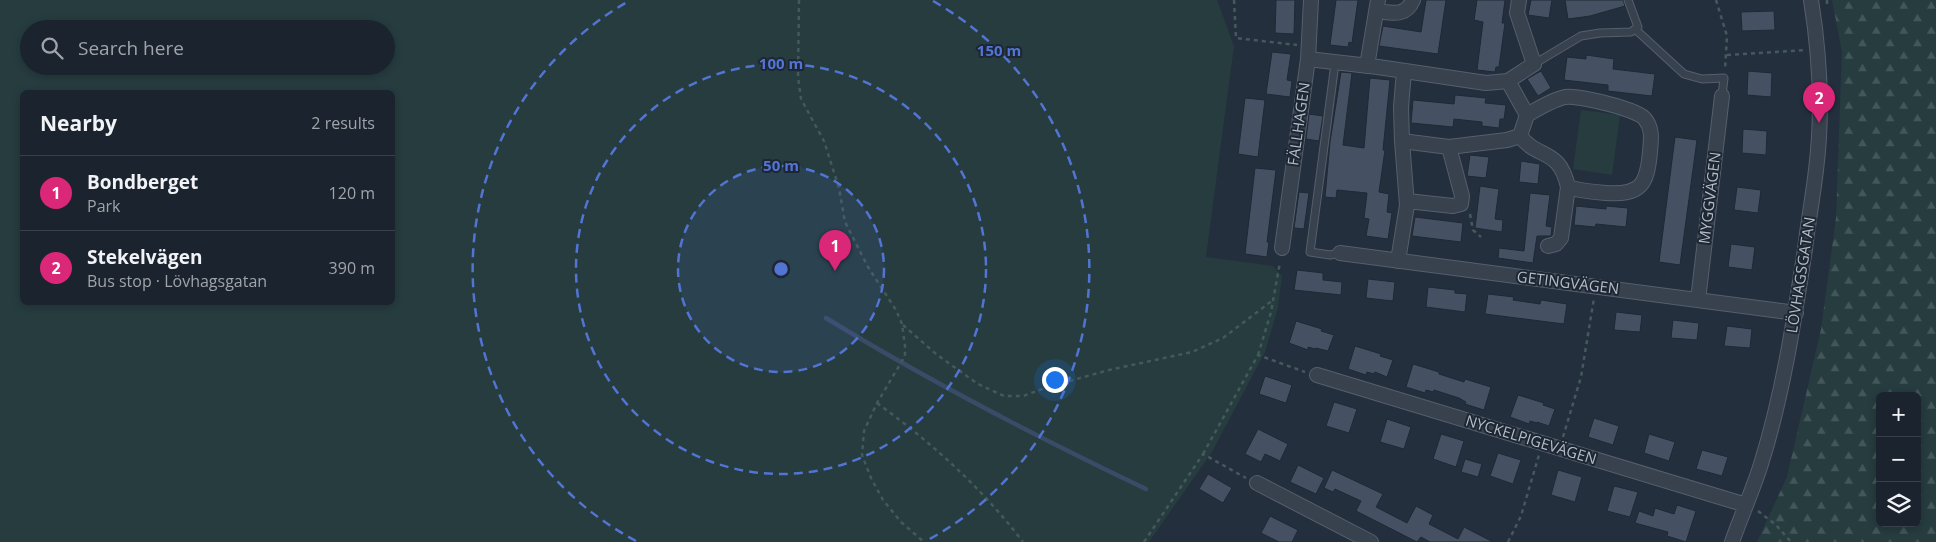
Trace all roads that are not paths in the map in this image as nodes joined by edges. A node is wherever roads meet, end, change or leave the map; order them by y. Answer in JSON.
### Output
{"nodes":[{"id":1,"x":1311,"y":0,"type":"edge"},
{"id":2,"x":1413,"y":0,"type":"edge"},
{"id":3,"x":1519,"y":0,"type":"edge"},
{"id":4,"x":1628,"y":0,"type":"edge"},
{"id":5,"x":1811,"y":0,"type":"edge"},
{"id":6,"x":1377,"y":5,"type":"edge"},
{"id":7,"x":1635,"y":29,"type":"junction"},
{"id":8,"x":1308,"y":53,"type":"junction"},
{"id":9,"x":1534,"y":64,"type":"junction"},
{"id":10,"x":1367,"y":66,"type":"junction"},
{"id":11,"x":1334,"y":71,"type":"dead end"},
{"id":12,"x":1404,"y":71,"type":"junction"},
{"id":13,"x":1508,"y":81,"type":"junction"},
{"id":14,"x":1722,"y":96,"type":"joint"},
{"id":15,"x":1527,"y":115,"type":"junction"},
{"id":16,"x":1520,"y":136,"type":"junction"},
{"id":17,"x":1402,"y":142,"type":"junction"},
{"id":18,"x":1450,"y":146,"type":"junction"},
{"id":19,"x":1568,"y":187,"type":"junction"},
{"id":20,"x":1407,"y":201,"type":"junction"},
{"id":21,"x":1548,"y":246,"type":"dead end"},
{"id":22,"x":1282,"y":248,"type":"road end"},
{"id":23,"x":1340,"y":253,"type":"joint"},
{"id":24,"x":1398,"y":261,"type":"junction"},
{"id":25,"x":1698,"y":300,"type":"junction"},
{"id":26,"x":1796,"y":313,"type":"junction"},
{"id":27,"x":1316,"y":376,"type":"road end"},
{"id":28,"x":1257,"y":483,"type":"road end"},
{"id":29,"x":1746,"y":504,"type":"junction"},
{"id":30,"x":1372,"y":542,"type":"edge"},
{"id":31,"x":1732,"y":542,"type":"edge"}],
"edges":[{"from":1,"to":8,"type":"street","name":"FÄLLHAGEN"},
{"from":2,"to":6,"type":"street"},
{"from":3,"to":9,"type":"street"},
{"from":4,"to":7,"type":"lane"},
{"from":5,"to":26,"type":"street","name":"LÖVHAGSGATAN"},
{"from":6,"to":10,"type":"street"},
{"from":7,"to":9,"type":"lane"},
{"from":7,"to":14,"type":"lane"},
{"from":8,"to":10,"type":"street"},
{"from":8,"to":22,"type":"street","name":"FÄLLHAGEN"},
{"from":9,"to":13,"type":"street"},
{"from":10,"to":12,"type":"street"},
{"from":11,"to":23,"type":"lane"},
{"from":12,"to":13,"type":"street"},
{"from":12,"to":17,"type":"street"},
{"from":13,"to":15,"type":"street"},
{"from":14,"to":25,"type":"street","name":"MYGGVÄGEN"},
{"from":15,"to":16,"type":"street"},
{"from":15,"to":19,"type":"street"},
{"from":16,"to":18,"type":"street"},
{"from":16,"to":19,"type":"street"},
{"from":17,"to":18,"type":"street"},
{"from":17,"to":20,"type":"street"},
{"from":18,"to":20,"type":"street"},
{"from":19,"to":21,"type":"street"},
{"from":20,"to":24,"type":"street"},
{"from":23,"to":24,"type":"street","name":"GETINGVÄGEN"},
{"from":24,"to":25,"type":"street","name":"GETINGVÄGEN"},
{"from":25,"to":26,"type":"street","name":"GETINGVÄGEN"},
{"from":26,"to":29,"type":"street","name":"LÖVHAGSGATAN"},
{"from":27,"to":29,"type":"street","name":"NYCKELPIGEVÄGEN"},
{"from":28,"to":30,"type":"street"},
{"from":29,"to":31,"type":"street","name":"LÖVHAGSGATAN"}]}
